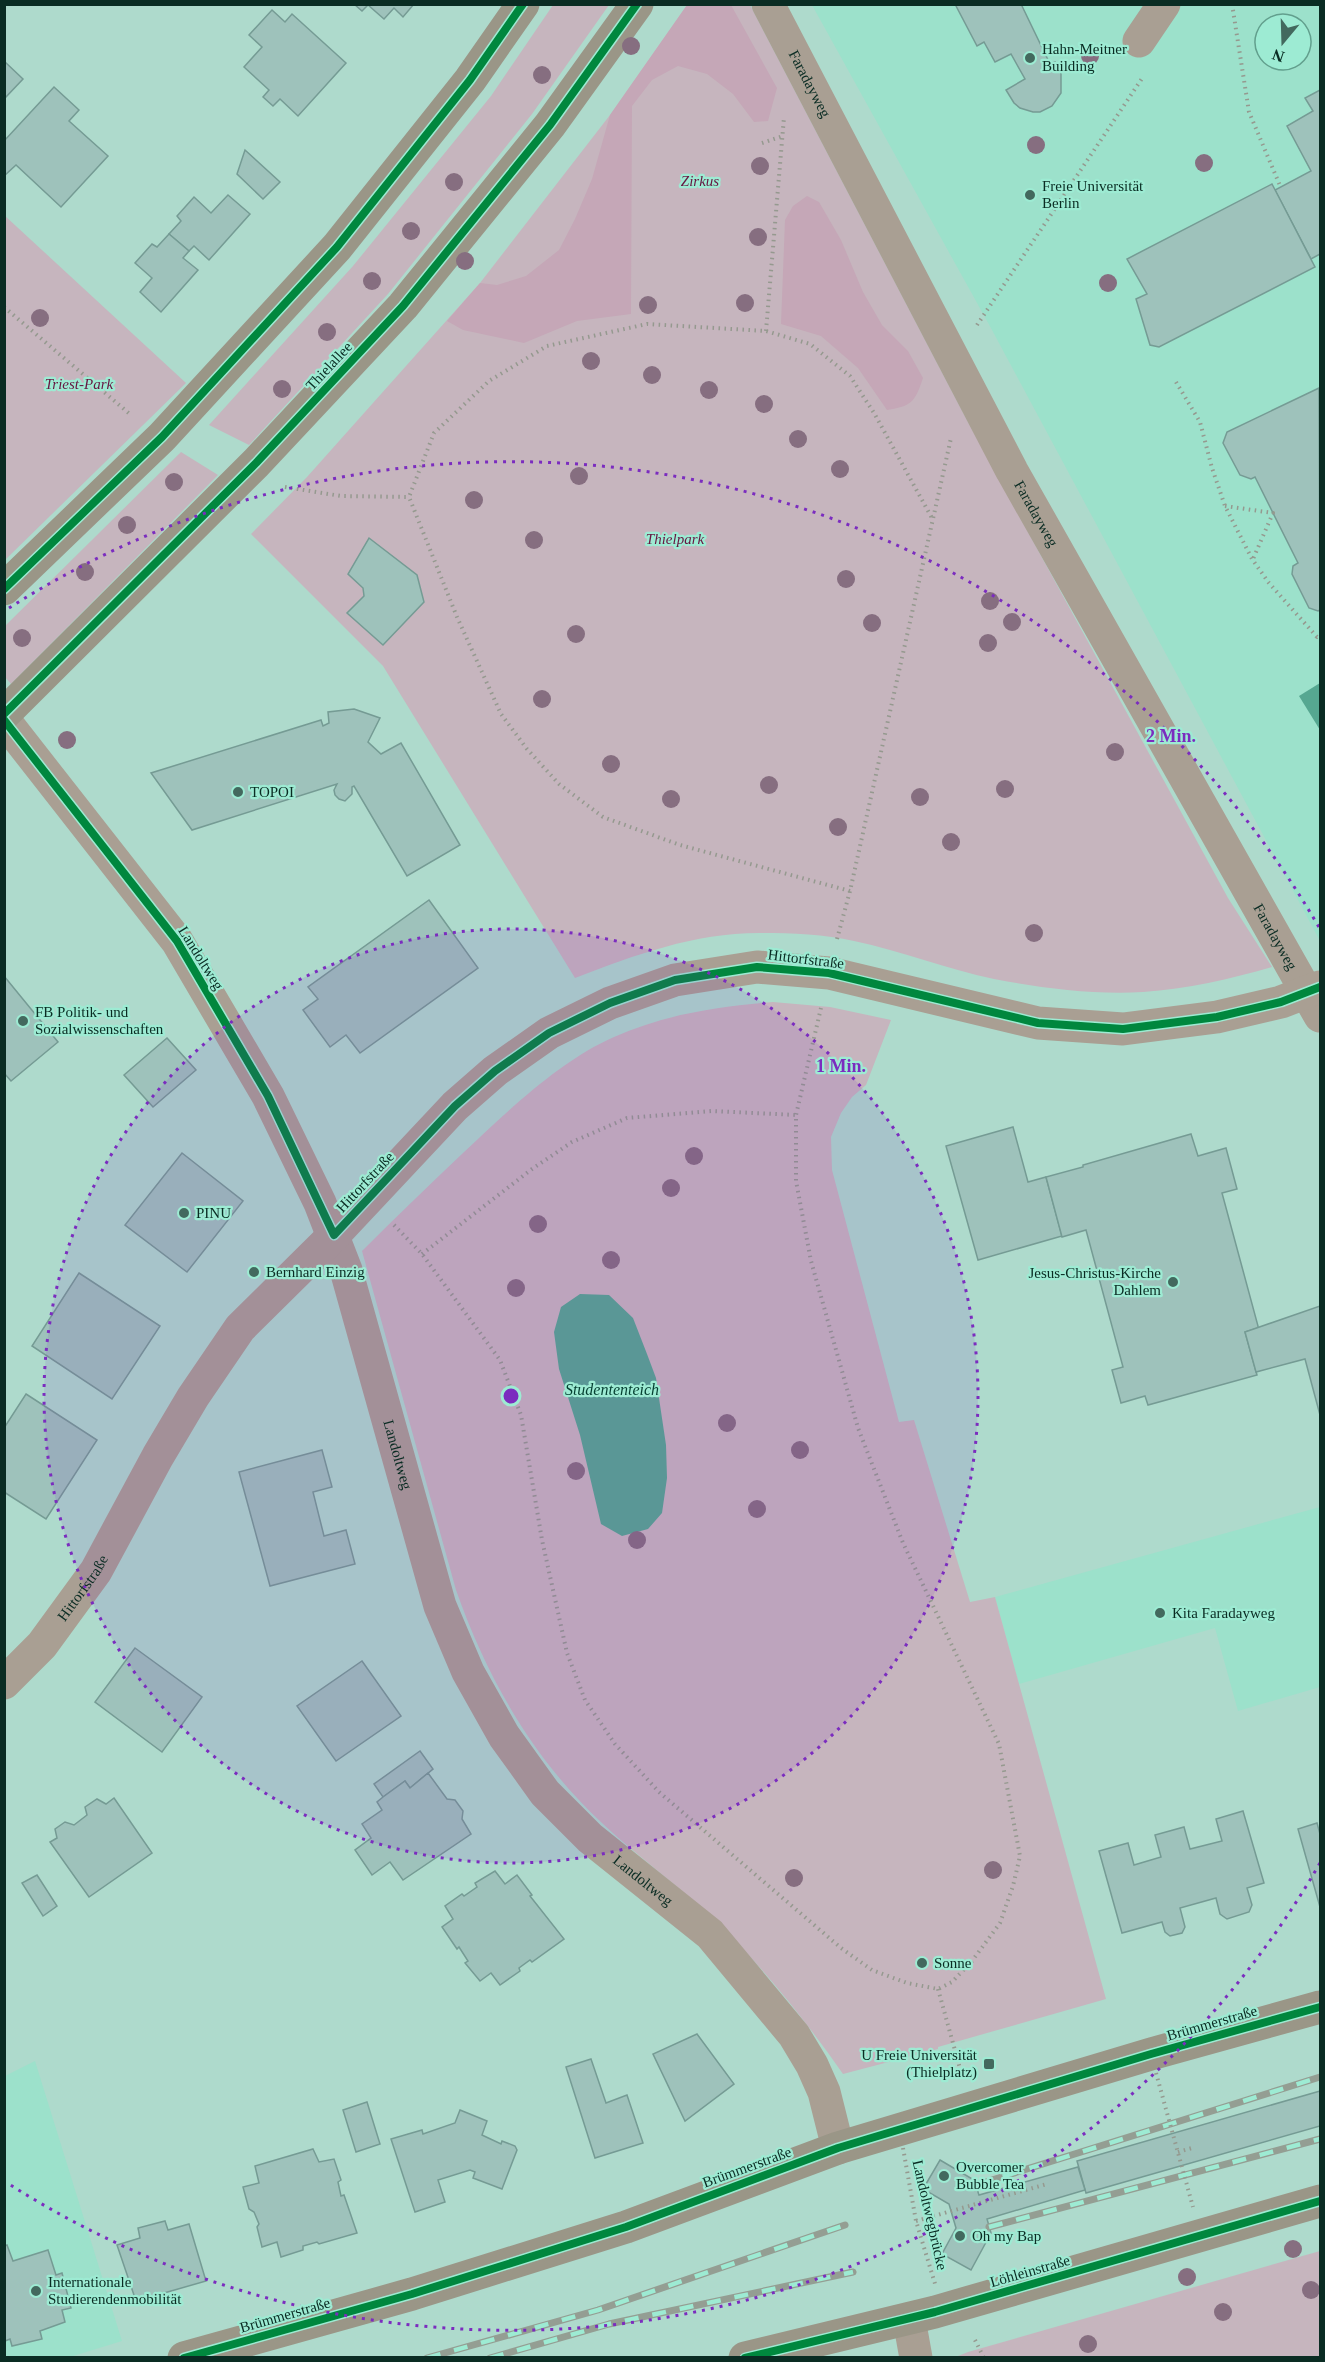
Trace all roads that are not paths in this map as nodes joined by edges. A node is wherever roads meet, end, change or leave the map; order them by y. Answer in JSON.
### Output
{"nodes":[{"id":1,"x":524,"y":4,"type":"edge"},
{"id":2,"x":637,"y":4,"type":"edge"},
{"id":3,"x":768,"y":4,"type":"edge"},
{"id":4,"x":1164,"y":4,"type":"edge"},
{"id":5,"x":1139,"y":41,"type":"dead end"},
{"id":6,"x":4,"y":590,"type":"edge"},
{"id":7,"x":4,"y":714,"type":"edge"},
{"id":8,"x":4,"y":720,"type":"edge"},
{"id":9,"x":1316,"y":999,"type":"edge"},
{"id":10,"x":334,"y":1234,"type":"junction"},
{"id":11,"x":4,"y":1683,"type":"edge"},
{"id":12,"x":1320,"y":2007,"type":"edge"},
{"id":13,"x":838,"y":2148,"type":"junction"},
{"id":14,"x":1320,"y":2201,"type":"edge"},
{"id":15,"x":909,"y":2319,"type":"junction"},
{"id":16,"x":184,"y":2358,"type":"edge"},
{"id":17,"x":745,"y":2358,"type":"edge"},
{"id":18,"x":916,"y":2358,"type":"edge"}],
"edges":[{"from":1,"to":6,"type":"main road"},
{"from":2,"to":7,"type":"main road","name":"Thielallee"},
{"from":3,"to":9,"type":"street","name":"Faradayweg"},
{"from":4,"to":5,"type":"street"},
{"from":8,"to":10,"type":"street","name":"Landoltweg"},
{"from":9,"to":10,"type":"street","name":"Hittorfstraße"},
{"from":10,"to":11,"type":"street","name":"Hittorfstraße"},
{"from":10,"to":13,"type":"street","name":"Landoltweg"},
{"from":12,"to":13,"type":"main road","name":"Brümmerstraße"},
{"from":13,"to":16,"type":"main road","name":"Brümmerstraße"},
{"from":14,"to":15,"type":"main road","name":"Löhleinstraße"},
{"from":15,"to":17,"type":"main road","name":"Löhleinstraße"},
{"from":15,"to":18,"type":"street"}]}
